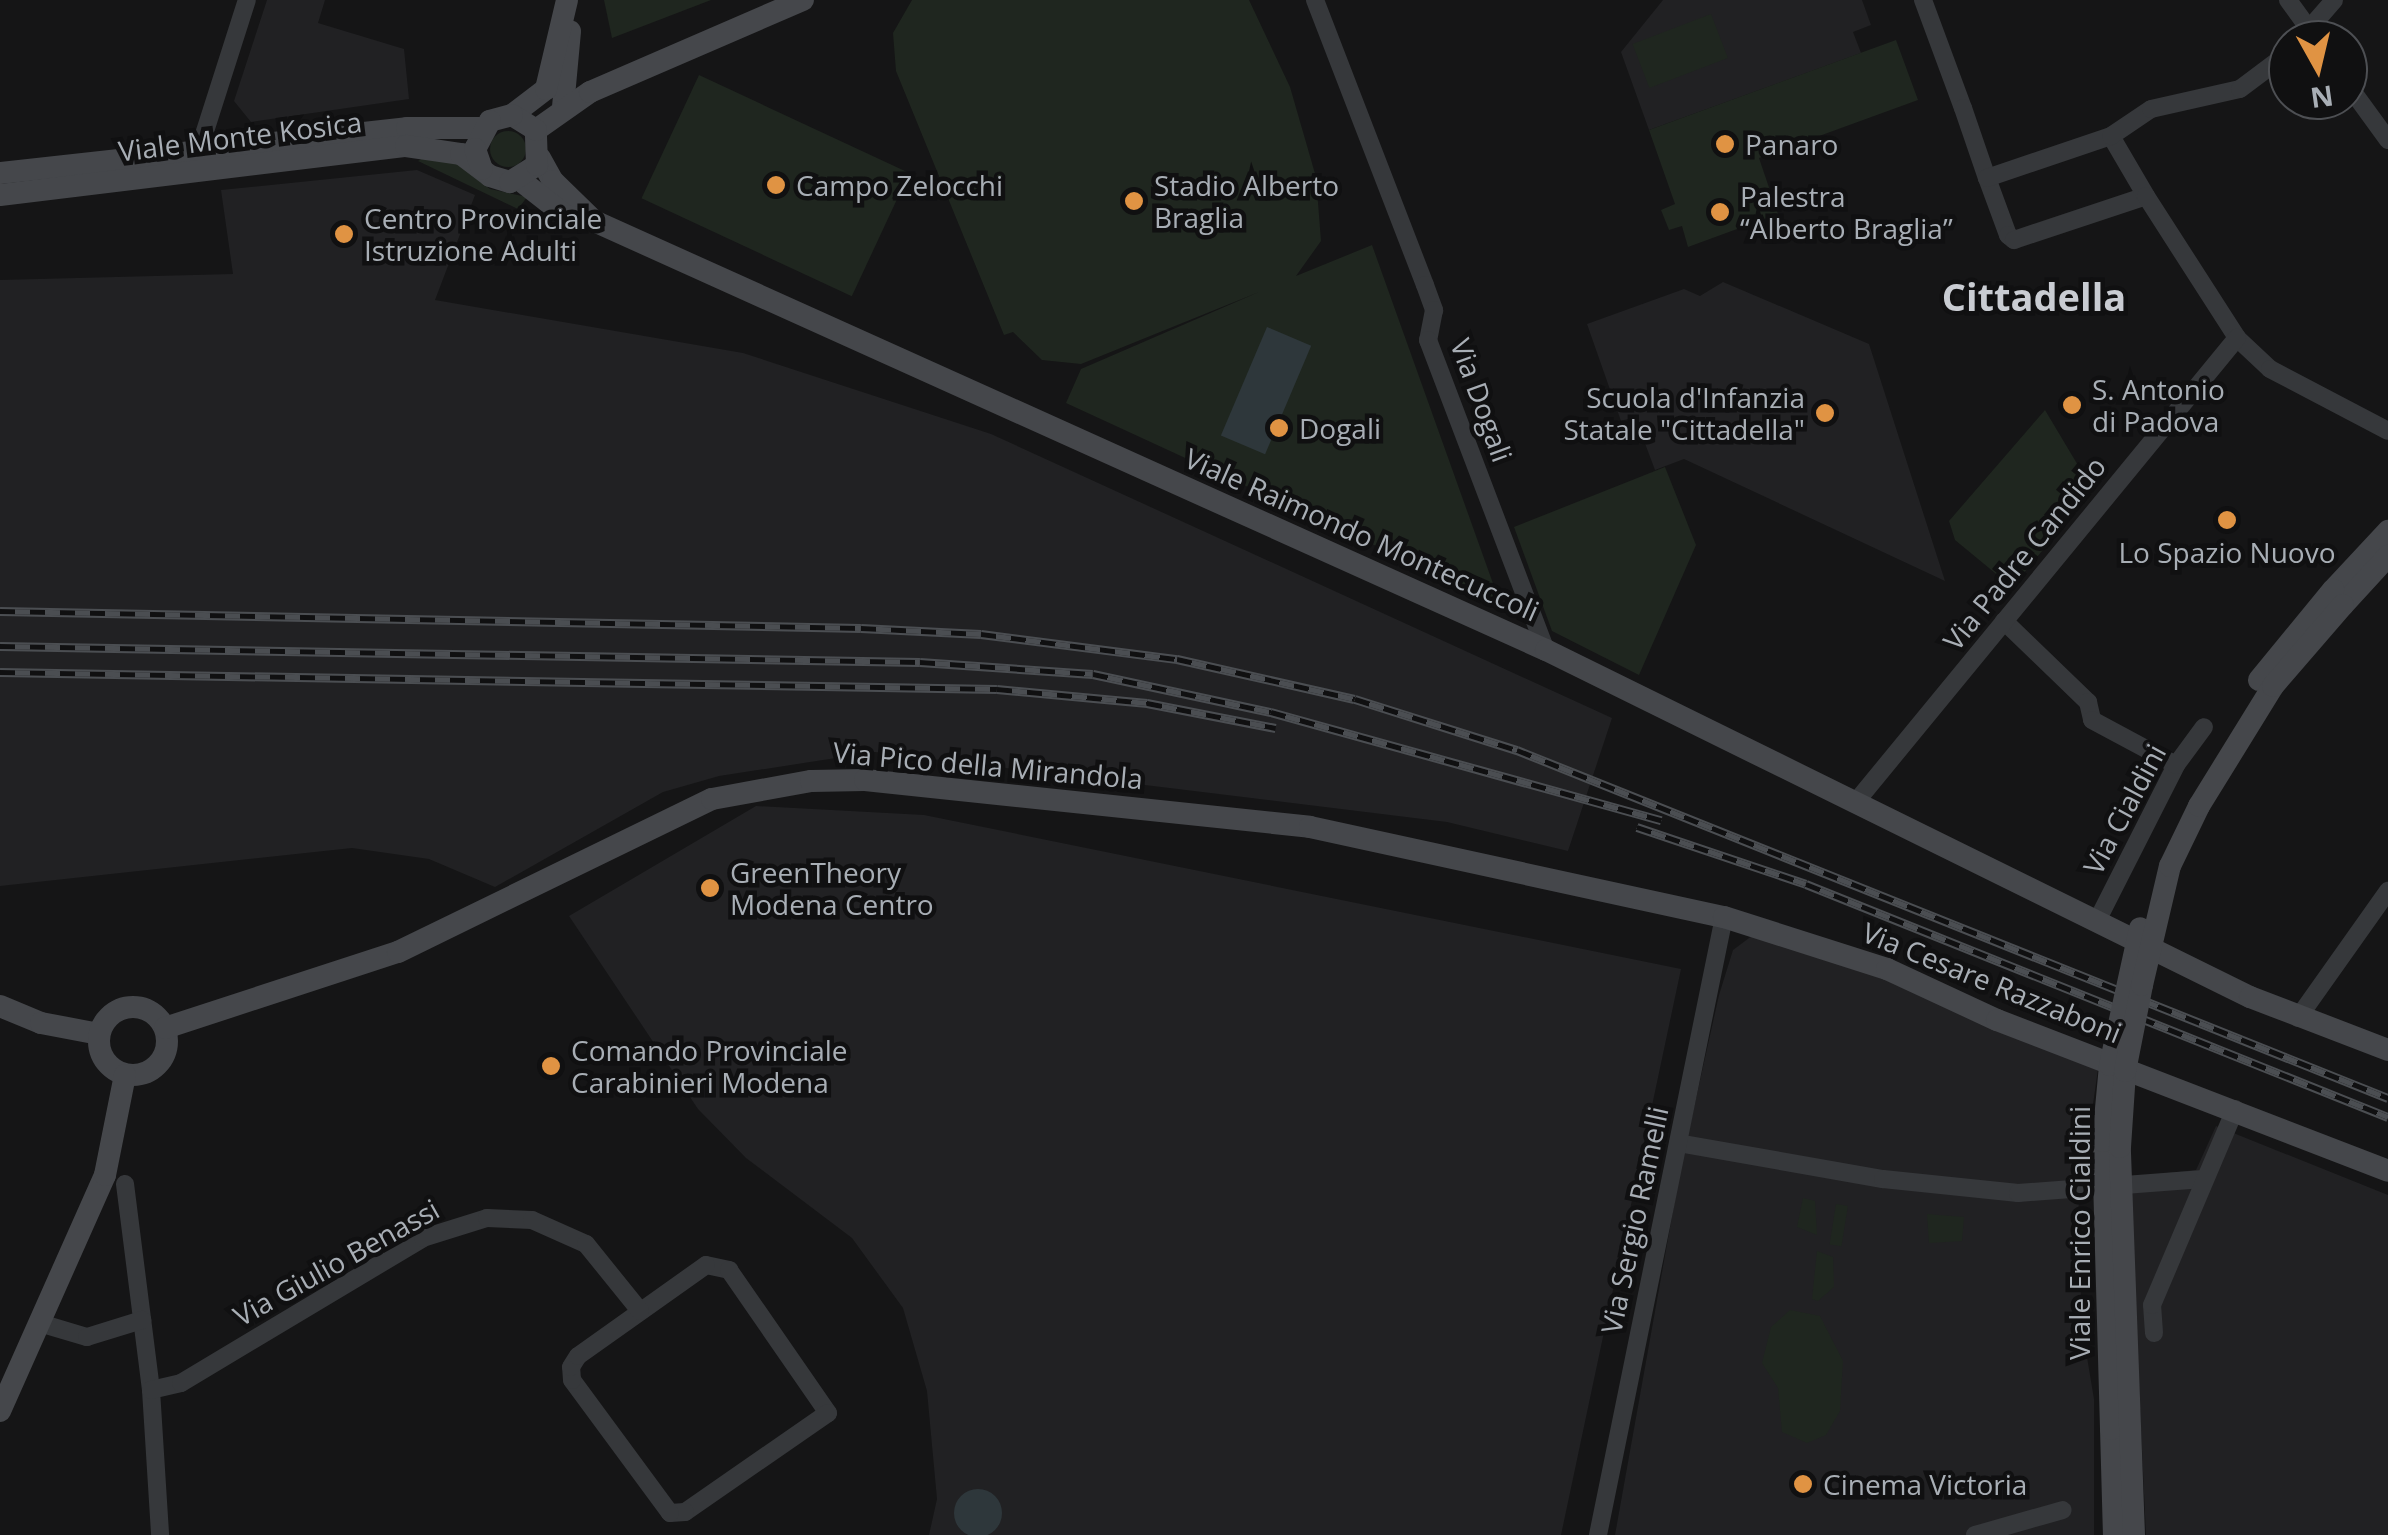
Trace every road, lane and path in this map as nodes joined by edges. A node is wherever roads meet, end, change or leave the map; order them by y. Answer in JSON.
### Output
{"nodes":[{"id":1,"x":247,"y":0,"type":"edge"},
{"id":2,"x":568,"y":0,"type":"edge"},
{"id":3,"x":804,"y":0,"type":"edge"},
{"id":4,"x":1314,"y":0,"type":"edge"},
{"id":5,"x":1923,"y":0,"type":"edge"},
{"id":6,"x":2268,"y":68,"type":"edge"},
{"id":7,"x":563,"y":107,"type":"junction"},
{"id":8,"x":2368,"y":112,"type":"edge"},
{"id":9,"x":512,"y":116,"type":"junction"},
{"id":10,"x":482,"y":128,"type":"junction"},
{"id":11,"x":536,"y":130,"type":"junction"},
{"id":12,"x":2111,"y":136,"type":"junction"},
{"id":13,"x":2388,"y":140,"type":"edge"},
{"id":14,"x":199,"y":150,"type":"junction"},
{"id":15,"x":540,"y":158,"type":"junction"},
{"id":16,"x":482,"y":169,"type":"junction"},
{"id":17,"x":0,"y":173,"type":"edge"},
{"id":18,"x":1987,"y":178,"type":"junction"},
{"id":19,"x":520,"y":180,"type":"junction"},
{"id":20,"x":0,"y":195,"type":"edge"},
{"id":21,"x":2146,"y":196,"type":"junction"},
{"id":22,"x":594,"y":221,"type":"junction"},
{"id":23,"x":2236,"y":338,"type":"junction"},
{"id":24,"x":2388,"y":431,"type":"edge"},
{"id":25,"x":2388,"y":531,"type":"edge"},
{"id":26,"x":2388,"y":556,"type":"edge"},
{"id":27,"x":2338,"y":598,"type":"junction"},
{"id":28,"x":2004,"y":620,"type":"junction"},
{"id":29,"x":1546,"y":650,"type":"junction"},
{"id":30,"x":2204,"y":726,"type":"dead end"},
{"id":31,"x":2176,"y":764,"type":"junction"},
{"id":32,"x":1856,"y":803,"type":"junction"},
{"id":33,"x":2388,"y":890,"type":"edge"},
{"id":34,"x":1724,"y":916,"type":"junction"},
{"id":35,"x":2098,"y":921,"type":"junction"},
{"id":36,"x":0,"y":1006,"type":"edge"},
{"id":37,"x":2298,"y":1018,"type":"junction"},
{"id":38,"x":165,"y":1028,"type":"junction"},
{"id":39,"x":99,"y":1034,"type":"junction"},
{"id":40,"x":2388,"y":1050,"type":"edge"},
{"id":41,"x":126,"y":1075,"type":"junction"},
{"id":42,"x":2235,"y":1109,"type":"junction"},
{"id":43,"x":1678,"y":1143,"type":"junction"},
{"id":44,"x":2388,"y":1171,"type":"edge"},
{"id":45,"x":2203,"y":1179,"type":"junction"},
{"id":46,"x":125,"y":1184,"type":"dead end"},
{"id":47,"x":640,"y":1311,"type":"junction"},
{"id":48,"x":142,"y":1320,"type":"junction"},
{"id":49,"x":43,"y":1324,"type":"junction"},
{"id":50,"x":2154,"y":1332,"type":"dead end"},
{"id":51,"x":151,"y":1390,"type":"junction"},
{"id":52,"x":0,"y":1411,"type":"edge"},
{"id":53,"x":2063,"y":1510,"type":"dead end"},
{"id":54,"x":160,"y":1535,"type":"edge"},
{"id":55,"x":1598,"y":1535,"type":"edge"},
{"id":56,"x":1975,"y":1535,"type":"edge"},
{"id":57,"x":2114,"y":1535,"type":"edge"},
{"id":58,"x":2134,"y":1535,"type":"edge"}],
"edges":[{"from":1,"to":14,"type":"street"},
{"from":2,"to":7,"type":"street"},
{"from":2,"to":9,"type":"street"},
{"from":3,"to":7,"type":"street"},
{"from":4,"to":29,"type":"street","name":"Via Dogali"},
{"from":5,"to":18,"type":"street"},
{"from":6,"to":12,"type":"street"},
{"from":7,"to":11,"type":"street"},
{"from":8,"to":13,"type":"street"},
{"from":9,"to":10,"type":"street","name":"Viale Monte Kosica"},
{"from":9,"to":11,"type":"street"},
{"from":10,"to":14,"type":"street","name":"Viale Monte Kosica"},
{"from":10,"to":16,"type":"street"},
{"from":11,"to":15,"type":"street"},
{"from":12,"to":18,"type":"street"},
{"from":12,"to":21,"type":"street"},
{"from":14,"to":17,"type":"street","name":"Viale Monte Kosica"},
{"from":15,"to":19,"type":"street"},
{"from":15,"to":22,"type":"street","name":"Viale Raimondo Montecuccoli"},
{"from":16,"to":19,"type":"street","name":"Viale Monte Kosica"},
{"from":16,"to":20,"type":"street","name":"Viale Monte Kosica"},
{"from":18,"to":21,"type":"street"},
{"from":19,"to":22,"type":"street","name":"Viale Raimondo Montecuccoli"},
{"from":21,"to":23,"type":"street"},
{"from":22,"to":29,"type":"street","name":"Viale Raimondo Montecuccoli"},
{"from":23,"to":24,"type":"street"},
{"from":23,"to":28,"type":"street","name":"Via Padre Candido"},
{"from":25,"to":27,"type":"street","name":"Viale Enrico Cialdini"},
{"from":26,"to":27,"type":"street","name":"Viale Enrico Cialdini"},
{"from":27,"to":57,"type":"street","name":"Viale Enrico Cialdini","bridge":true},
{"from":27,"to":58,"type":"street","name":"Viale Enrico Cialdini","bridge":true},
{"from":28,"to":31,"type":"street"},
{"from":28,"to":32,"type":"street","name":"Via Padre Candido"},
{"from":29,"to":32,"type":"street","name":"Viale Raimondo Montecuccoli"},
{"from":30,"to":31,"type":"street","name":"Via Cialdini"},
{"from":31,"to":35,"type":"street","name":"Via Cialdini"},
{"from":32,"to":35,"type":"street","name":"Viale Raimondo Montecuccoli"},
{"from":33,"to":37,"type":"street"},
{"from":34,"to":38,"type":"street","name":"Via Pico della Mirandola"},
{"from":34,"to":42,"type":"street","name":"Via Cesare Razzaboni"},
{"from":34,"to":43,"type":"street","name":"Via Sergio Ramelli"},
{"from":35,"to":37,"type":"street","name":"Viale Raimondo Montecuccoli"},
{"from":36,"to":39,"type":"street"},
{"from":37,"to":40,"type":"street","name":"Viale Raimondo Montecuccoli"},
{"from":38,"to":39,"type":"street"},
{"from":38,"to":41,"type":"street"},
{"from":39,"to":41,"type":"street"},
{"from":41,"to":49,"type":"street"},
{"from":42,"to":44,"type":"street","name":"Via Cesare Razzaboni"},
{"from":42,"to":45,"type":"street"},
{"from":43,"to":45,"type":"street"},
{"from":43,"to":55,"type":"street","name":"Via Sergio Ramelli"},
{"from":45,"to":50,"type":"street"},
{"from":46,"to":48,"type":"street"},
{"from":47,"to":47,"type":"street"},
{"from":47,"to":51,"type":"street","name":"Via Giulio Benassi"},
{"from":48,"to":49,"type":"street"},
{"from":48,"to":51,"type":"street"},
{"from":49,"to":52,"type":"street"},
{"from":51,"to":54,"type":"street"},
{"from":53,"to":56,"type":"street"}]}
